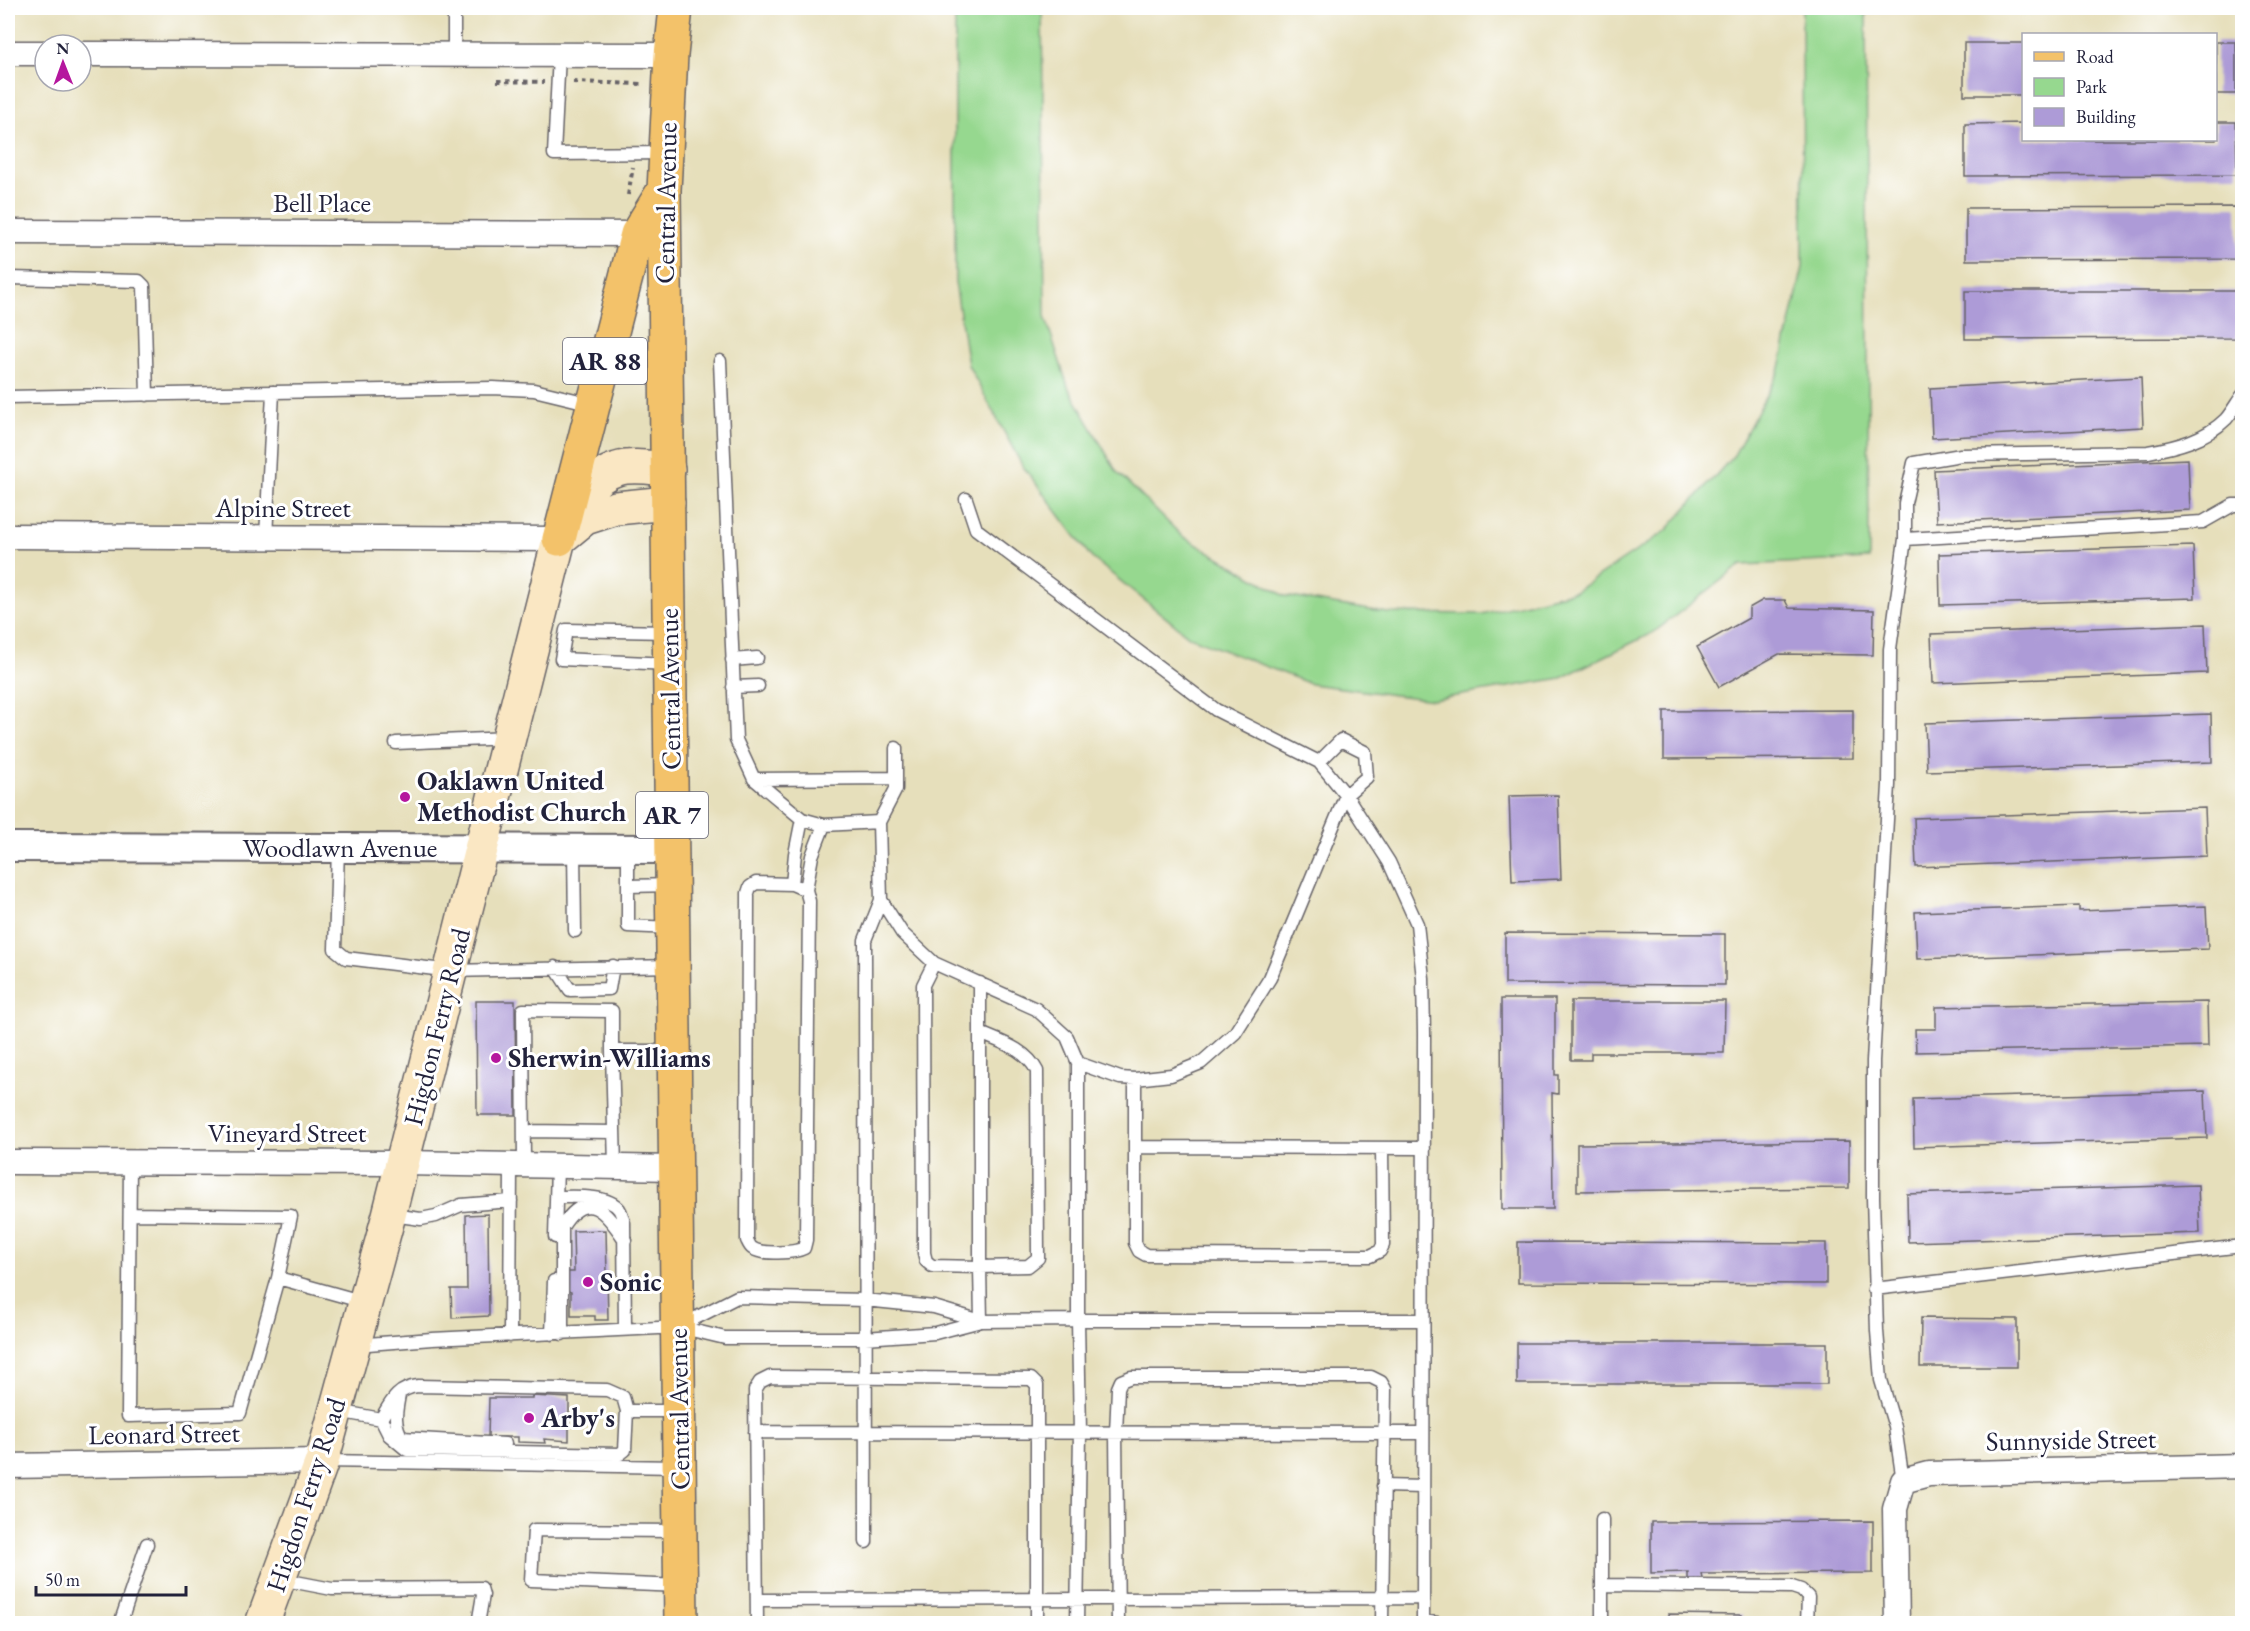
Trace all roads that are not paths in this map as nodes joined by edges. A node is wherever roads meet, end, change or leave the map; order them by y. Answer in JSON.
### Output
{"nodes":[{"id":1,"x":454,"y":8,"type":"edge"},
{"id":2,"x":676,"y":8,"type":"edge"},
{"id":3,"x":8,"y":53,"type":"edge"},
{"id":4,"x":33,"y":53,"type":"edge"},
{"id":5,"x":93,"y":54,"type":"edge"},
{"id":6,"x":454,"y":55,"type":"junction"},
{"id":7,"x":559,"y":55,"type":"junction"},
{"id":8,"x":671,"y":55,"type":"junction"},
{"id":9,"x":651,"y":153,"type":"junction"},
{"id":10,"x":664,"y":190,"type":"junction"},
{"id":11,"x":8,"y":232,"type":"edge"},
{"id":12,"x":629,"y":234,"type":"junction"},
{"id":13,"x":8,"y":278,"type":"edge"},
{"id":14,"x":720,"y":362,"type":"dead end"},
{"id":15,"x":273,"y":392,"type":"junction"},
{"id":16,"x":147,"y":394,"type":"junction"},
{"id":17,"x":2242,"y":396,"type":"edge"},
{"id":18,"x":8,"y":397,"type":"edge"},
{"id":19,"x":594,"y":404,"type":"junction"},
{"id":20,"x":668,"y":469,"type":"junction"},
{"id":21,"x":966,"y":499,"type":"dead end"},
{"id":22,"x":668,"y":503,"type":"junction"},
{"id":23,"x":2242,"y":505,"type":"edge"},
{"id":24,"x":8,"y":536,"type":"edge"},
{"id":25,"x":266,"y":538,"type":"junction"},
{"id":26,"x":559,"y":539,"type":"junction"},
{"id":27,"x":1905,"y":539,"type":"junction"},
{"id":28,"x":669,"y":632,"type":"junction"},
{"id":29,"x":757,"y":658,"type":"dead end"},
{"id":30,"x":732,"y":660,"type":"junction"},
{"id":31,"x":670,"y":664,"type":"junction"},
{"id":32,"x":758,"y":686,"type":"dead end"},
{"id":33,"x":733,"y":687,"type":"junction"},
{"id":34,"x":509,"y":738,"type":"junction"},
{"id":35,"x":396,"y":743,"type":"dead end"},
{"id":36,"x":896,"y":748,"type":"dead end"},
{"id":37,"x":1319,"y":762,"type":"junction"},
{"id":38,"x":896,"y":778,"type":"junction"},
{"id":39,"x":754,"y":779,"type":"junction"},
{"id":40,"x":1347,"y":795,"type":"junction"},
{"id":41,"x":802,"y":819,"type":"junction"},
{"id":42,"x":879,"y":822,"type":"junction"},
{"id":43,"x":824,"y":825,"type":"junction"},
{"id":44,"x":8,"y":847,"type":"edge"},
{"id":45,"x":338,"y":848,"type":"junction"},
{"id":46,"x":481,"y":848,"type":"junction"},
{"id":47,"x":574,"y":849,"type":"junction"},
{"id":48,"x":628,"y":849,"type":"junction"},
{"id":49,"x":672,"y":849,"type":"junction"},
{"id":50,"x":792,"y":884,"type":"junction"},
{"id":51,"x":673,"y":885,"type":"junction"},
{"id":52,"x":628,"y":886,"type":"junction"},
{"id":53,"x":806,"y":891,"type":"junction"},
{"id":54,"x":880,"y":900,"type":"junction"},
{"id":55,"x":673,"y":928,"type":"junction"},
{"id":56,"x":575,"y":931,"type":"dead end"},
{"id":57,"x":934,"y":963,"type":"junction"},
{"id":58,"x":614,"y":966,"type":"junction"},
{"id":59,"x":674,"y":966,"type":"junction"},
{"id":60,"x":555,"y":967,"type":"junction"},
{"id":61,"x":451,"y":971,"type":"junction"},
{"id":62,"x":980,"y":983,"type":"junction"},
{"id":63,"x":980,"y":1033,"type":"junction"},
{"id":64,"x":612,"y":1051,"type":"junction"},
{"id":65,"x":675,"y":1051,"type":"junction"},
{"id":66,"x":1078,"y":1063,"type":"junction"},
{"id":67,"x":1135,"y":1079,"type":"junction"},
{"id":68,"x":524,"y":1131,"type":"junction"},
{"id":69,"x":614,"y":1132,"type":"junction"},
{"id":70,"x":1136,"y":1148,"type":"junction"},
{"id":71,"x":1382,"y":1148,"type":"junction"},
{"id":72,"x":1424,"y":1148,"type":"junction"},
{"id":73,"x":8,"y":1162,"type":"edge"},
{"id":74,"x":130,"y":1163,"type":"junction"},
{"id":75,"x":404,"y":1163,"type":"junction"},
{"id":76,"x":517,"y":1165,"type":"junction"},
{"id":77,"x":557,"y":1166,"type":"junction"},
{"id":78,"x":615,"y":1167,"type":"junction"},
{"id":79,"x":674,"y":1168,"type":"junction"},
{"id":80,"x":556,"y":1197,"type":"junction"},
{"id":81,"x":511,"y":1202,"type":"junction"},
{"id":82,"x":130,"y":1214,"type":"junction"},
{"id":83,"x":389,"y":1215,"type":"junction"},
{"id":84,"x":625,"y":1240,"type":"junction"},
{"id":85,"x":2242,"y":1246,"type":"edge"},
{"id":86,"x":980,"y":1267,"type":"junction"},
{"id":87,"x":278,"y":1278,"type":"junction"},
{"id":88,"x":1874,"y":1289,"type":"junction"},
{"id":89,"x":865,"y":1300,"type":"junction"},
{"id":90,"x":365,"y":1302,"type":"junction"},
{"id":91,"x":1078,"y":1320,"type":"junction"},
{"id":92,"x":1423,"y":1320,"type":"junction"},
{"id":93,"x":981,"y":1321,"type":"junction"},
{"id":94,"x":679,"y":1327,"type":"junction"},
{"id":95,"x":625,"y":1330,"type":"junction"},
{"id":96,"x":557,"y":1334,"type":"junction"},
{"id":97,"x":510,"y":1336,"type":"junction"},
{"id":98,"x":866,"y":1338,"type":"junction"},
{"id":99,"x":354,"y":1346,"type":"junction"},
{"id":100,"x":866,"y":1377,"type":"junction"},
{"id":101,"x":400,"y":1391,"type":"junction"},
{"id":102,"x":336,"y":1410,"type":"junction"},
{"id":103,"x":627,"y":1411,"type":"junction"},
{"id":104,"x":679,"y":1412,"type":"junction"},
{"id":105,"x":381,"y":1419,"type":"junction"},
{"id":106,"x":755,"y":1432,"type":"junction"},
{"id":107,"x":866,"y":1432,"type":"junction"},
{"id":108,"x":1037,"y":1433,"type":"junction"},
{"id":109,"x":1080,"y":1433,"type":"junction"},
{"id":110,"x":1116,"y":1433,"type":"junction"},
{"id":111,"x":1384,"y":1433,"type":"junction"},
{"id":112,"x":1423,"y":1433,"type":"junction"},
{"id":113,"x":626,"y":1440,"type":"junction"},
{"id":114,"x":322,"y":1461,"type":"junction"},
{"id":115,"x":8,"y":1466,"type":"edge"},
{"id":116,"x":2242,"y":1466,"type":"edge"},
{"id":117,"x":680,"y":1467,"type":"junction"},
{"id":118,"x":1903,"y":1481,"type":"junction"},
{"id":119,"x":1383,"y":1486,"type":"junction"},
{"id":120,"x":1423,"y":1487,"type":"junction"},
{"id":121,"x":1602,"y":1519,"type":"dead end"},
{"id":122,"x":681,"y":1531,"type":"junction"},
{"id":123,"x":866,"y":1542,"type":"dead end"},
{"id":124,"x":147,"y":1544,"type":"dead end"},
{"id":125,"x":279,"y":1579,"type":"junction"},
{"id":126,"x":1602,"y":1585,"type":"junction"},
{"id":127,"x":681,"y":1586,"type":"junction"},
{"id":128,"x":1078,"y":1598,"type":"junction"},
{"id":129,"x":1118,"y":1598,"type":"junction"},
{"id":130,"x":1383,"y":1598,"type":"junction"},
{"id":131,"x":1423,"y":1598,"type":"junction"},
{"id":132,"x":1037,"y":1599,"type":"junction"},
{"id":133,"x":757,"y":1600,"type":"junction"},
{"id":134,"x":1423,"y":1622,"type":"edge"},
{"id":135,"x":120,"y":1623,"type":"edge"},
{"id":136,"x":262,"y":1623,"type":"edge"},
{"id":137,"x":478,"y":1623,"type":"edge"},
{"id":138,"x":681,"y":1623,"type":"edge"},
{"id":139,"x":757,"y":1623,"type":"edge"},
{"id":140,"x":1037,"y":1623,"type":"edge"},
{"id":141,"x":1077,"y":1623,"type":"edge"},
{"id":142,"x":1118,"y":1623,"type":"edge"},
{"id":143,"x":1382,"y":1623,"type":"edge"},
{"id":144,"x":1443,"y":1623,"type":"edge"},
{"id":145,"x":1602,"y":1623,"type":"edge"},
{"id":146,"x":1807,"y":1623,"type":"edge"},
{"id":147,"x":1898,"y":1623,"type":"edge"}],
"edges":[{"from":1,"to":6,"type":"lane"},
{"from":2,"to":8,"type":"main road","name":"Central Avenue","number":"AR 7"},
{"from":3,"to":4,"type":"street"},
{"from":5,"to":6,"type":"street"},
{"from":6,"to":7,"type":"street"},
{"from":7,"to":8,"type":"street"},
{"from":7,"to":9,"type":"lane"},
{"from":8,"to":9,"type":"main road","name":"Central Avenue","number":"AR 7"},
{"from":9,"to":10,"type":"main road","name":"Central Avenue","number":"AR 7"},
{"from":10,"to":12,"type":"main road","number":"AR 88"},
{"from":10,"to":20,"type":"main road","name":"Central Avenue","number":"AR 7"},
{"from":11,"to":12,"type":"street","name":"Bell Place"},
{"from":12,"to":19,"type":"main road","number":"AR 88"},
{"from":13,"to":16,"type":"lane"},
{"from":14,"to":30,"type":"lane"},
{"from":15,"to":16,"type":"lane"},
{"from":15,"to":19,"type":"lane"},
{"from":15,"to":25,"type":"lane"},
{"from":16,"to":18,"type":"lane"},
{"from":17,"to":27,"type":"lane"},
{"from":19,"to":26,"type":"main road","number":"AR 88"},
{"from":20,"to":22,"type":"main road","name":"Central Avenue","number":"AR 7"},
{"from":20,"to":26,"type":"main road","name":"Higdon Ferry Road"},
{"from":21,"to":37,"type":"lane"},
{"from":22,"to":26,"type":"main road"},
{"from":22,"to":28,"type":"main road","name":"Central Avenue","number":"AR 7"},
{"from":23,"to":27,"type":"lane"},
{"from":24,"to":25,"type":"street","name":"Alpine Street"},
{"from":25,"to":26,"type":"street","name":"Alpine Street"},
{"from":26,"to":34,"type":"main road","name":"Higdon Ferry Road","number":"AR 88"},
{"from":27,"to":88,"type":"lane"},
{"from":28,"to":31,"type":"main road","name":"Central Avenue","number":"AR 7"},
{"from":28,"to":31,"type":"lane"},
{"from":29,"to":30,"type":"lane"},
{"from":30,"to":33,"type":"lane"},
{"from":31,"to":49,"type":"main road","name":"Central Avenue","number":"AR 7"},
{"from":32,"to":33,"type":"lane"},
{"from":33,"to":39,"type":"lane"},
{"from":34,"to":35,"type":"lane"},
{"from":34,"to":46,"type":"main road","name":"Higdon Ferry Road","number":"AR 88"},
{"from":36,"to":38,"type":"lane"},
{"from":37,"to":40,"type":"lane"},
{"from":37,"to":40,"type":"lane"},
{"from":38,"to":39,"type":"lane"},
{"from":38,"to":42,"type":"lane"},
{"from":39,"to":41,"type":"lane"},
{"from":40,"to":67,"type":"lane"},
{"from":40,"to":72,"type":"lane"},
{"from":41,"to":43,"type":"lane"},
{"from":41,"to":50,"type":"lane"},
{"from":42,"to":43,"type":"lane"},
{"from":42,"to":54,"type":"lane"},
{"from":43,"to":53,"type":"lane"},
{"from":44,"to":45,"type":"street","name":"Woodlawn Avenue"},
{"from":45,"to":46,"type":"street","name":"Woodlawn Avenue"},
{"from":45,"to":61,"type":"lane"},
{"from":46,"to":47,"type":"street","name":"Woodlawn Avenue"},
{"from":46,"to":61,"type":"main road","name":"Higdon Ferry Road","number":"AR 88"},
{"from":47,"to":48,"type":"street","name":"Woodlawn Avenue"},
{"from":47,"to":56,"type":"lane"},
{"from":48,"to":49,"type":"street","name":"Woodlawn Avenue"},
{"from":48,"to":52,"type":"lane"},
{"from":49,"to":51,"type":"main road","name":"Central Avenue","number":"AR 7"},
{"from":50,"to":53,"type":"lane"},
{"from":50,"to":53,"type":"lane"},
{"from":51,"to":52,"type":"lane"},
{"from":51,"to":55,"type":"main road","name":"Central Avenue","number":"AR 7"},
{"from":52,"to":55,"type":"lane"},
{"from":54,"to":57,"type":"lane"},
{"from":54,"to":89,"type":"lane"},
{"from":55,"to":59,"type":"main road","name":"Central Avenue","number":"AR 7"},
{"from":57,"to":62,"type":"lane"},
{"from":57,"to":86,"type":"lane"},
{"from":58,"to":59,"type":"lane"},
{"from":58,"to":60,"type":"lane"},
{"from":58,"to":60,"type":"lane"},
{"from":59,"to":65,"type":"main road","name":"Central Avenue","number":"AR 7"},
{"from":60,"to":61,"type":"lane"},
{"from":61,"to":75,"type":"main road","name":"Higdon Ferry Road","number":"AR 88"},
{"from":62,"to":63,"type":"lane"},
{"from":62,"to":66,"type":"lane"},
{"from":63,"to":86,"type":"lane"},
{"from":63,"to":86,"type":"lane"},
{"from":64,"to":65,"type":"lane"},
{"from":64,"to":68,"type":"lane"},
{"from":64,"to":69,"type":"lane"},
{"from":65,"to":79,"type":"main road","name":"Central Avenue","number":"AR 7"},
{"from":66,"to":67,"type":"lane"},
{"from":66,"to":91,"type":"lane"},
{"from":67,"to":70,"type":"lane"},
{"from":68,"to":69,"type":"lane"},
{"from":68,"to":76,"type":"lane"},
{"from":69,"to":78,"type":"lane"},
{"from":70,"to":71,"type":"lane"},
{"from":70,"to":71,"type":"lane"},
{"from":71,"to":72,"type":"lane"},
{"from":72,"to":92,"type":"lane"},
{"from":73,"to":74,"type":"street","name":"Vineyard Street"},
{"from":74,"to":75,"type":"street","name":"Vineyard Street"},
{"from":74,"to":82,"type":"lane"},
{"from":75,"to":76,"type":"street","name":"Vineyard Street"},
{"from":75,"to":83,"type":"main road","name":"Higdon Ferry Road","number":"AR 88"},
{"from":76,"to":77,"type":"street","name":"Vineyard Street"},
{"from":76,"to":81,"type":"lane"},
{"from":77,"to":78,"type":"street","name":"Vineyard Street"},
{"from":77,"to":80,"type":"lane"},
{"from":78,"to":79,"type":"street","name":"Vineyard Street"},
{"from":79,"to":94,"type":"main road","name":"Central Avenue","number":"AR 7"},
{"from":80,"to":84,"type":"lane"},
{"from":80,"to":96,"type":"lane"},
{"from":81,"to":83,"type":"lane"},
{"from":81,"to":97,"type":"lane"},
{"from":82,"to":87,"type":"lane"},
{"from":82,"to":87,"type":"lane"},
{"from":83,"to":90,"type":"main road","name":"Higdon Ferry Road","number":"AR 88"},
{"from":84,"to":95,"type":"lane"},
{"from":84,"to":96,"type":"lane"},
{"from":85,"to":88,"type":"lane"},
{"from":86,"to":93,"type":"lane"},
{"from":87,"to":90,"type":"lane"},
{"from":88,"to":118,"type":"lane"},
{"from":89,"to":93,"type":"lane"},
{"from":89,"to":94,"type":"lane"},
{"from":89,"to":98,"type":"lane"},
{"from":90,"to":99,"type":"main road","name":"Higdon Ferry Road","number":"AR 88"},
{"from":91,"to":92,"type":"lane"},
{"from":91,"to":93,"type":"lane"},
{"from":91,"to":109,"type":"lane"},
{"from":92,"to":112,"type":"lane"},
{"from":93,"to":98,"type":"lane"},
{"from":94,"to":95,"type":"lane"},
{"from":94,"to":98,"type":"lane"},
{"from":94,"to":104,"type":"main road","name":"Central Avenue","number":"AR 7"},
{"from":95,"to":96,"type":"lane"},
{"from":96,"to":97,"type":"lane"},
{"from":97,"to":99,"type":"lane"},
{"from":98,"to":100,"type":"lane"},
{"from":99,"to":102,"type":"main road","name":"Higdon Ferry Road","number":"AR 88"},
{"from":100,"to":106,"type":"lane"},
{"from":100,"to":107,"type":"lane"},
{"from":100,"to":108,"type":"lane"},
{"from":101,"to":103,"type":"lane"},
{"from":101,"to":105,"type":"lane"},
{"from":101,"to":113,"type":"lane"},
{"from":102,"to":105,"type":"lane"},
{"from":102,"to":114,"type":"main road","name":"Higdon Ferry Road","number":"AR 88"},
{"from":103,"to":104,"type":"lane"},
{"from":103,"to":113,"type":"lane"},
{"from":104,"to":117,"type":"main road","name":"Central Avenue","number":"AR 7"},
{"from":105,"to":113,"type":"lane"},
{"from":106,"to":107,"type":"lane"},
{"from":106,"to":133,"type":"lane"},
{"from":107,"to":108,"type":"lane"},
{"from":107,"to":123,"type":"lane"},
{"from":108,"to":109,"type":"lane"},
{"from":108,"to":132,"type":"lane"},
{"from":109,"to":110,"type":"lane"},
{"from":109,"to":128,"type":"lane"},
{"from":110,"to":111,"type":"lane"},
{"from":110,"to":111,"type":"lane"},
{"from":110,"to":129,"type":"lane"},
{"from":111,"to":112,"type":"lane"},
{"from":111,"to":119,"type":"lane"},
{"from":112,"to":120,"type":"lane"},
{"from":114,"to":115,"type":"street","name":"Leonard Street"},
{"from":114,"to":117,"type":"lane"},
{"from":114,"to":125,"type":"main road","name":"Higdon Ferry Road","number":"AR 88"},
{"from":116,"to":118,"type":"street","name":"Sunnyside Street"},
{"from":117,"to":122,"type":"main road","name":"Central Avenue","number":"AR 7"},
{"from":118,"to":147,"type":"street"},
{"from":119,"to":120,"type":"lane"},
{"from":119,"to":130,"type":"lane"},
{"from":120,"to":131,"type":"lane"},
{"from":121,"to":126,"type":"lane"},
{"from":122,"to":127,"type":"main road","name":"Central Avenue","number":"AR 7"},
{"from":122,"to":127,"type":"lane"},
{"from":124,"to":135,"type":"lane"},
{"from":125,"to":136,"type":"main road","name":"Higdon Ferry Road","number":"AR 88"},
{"from":125,"to":137,"type":"lane"},
{"from":126,"to":145,"type":"lane"},
{"from":126,"to":146,"type":"lane"},
{"from":127,"to":138,"type":"main road","name":"Central Avenue","number":"AR 7"},
{"from":128,"to":129,"type":"lane"},
{"from":128,"to":132,"type":"lane"},
{"from":128,"to":141,"type":"lane"},
{"from":129,"to":130,"type":"lane"},
{"from":129,"to":142,"type":"lane"},
{"from":130,"to":131,"type":"lane"},
{"from":130,"to":143,"type":"lane"},
{"from":131,"to":134,"type":"lane"},
{"from":132,"to":133,"type":"lane"},
{"from":132,"to":140,"type":"lane"},
{"from":133,"to":139,"type":"lane"},
{"from":134,"to":144,"type":"lane"}]}
